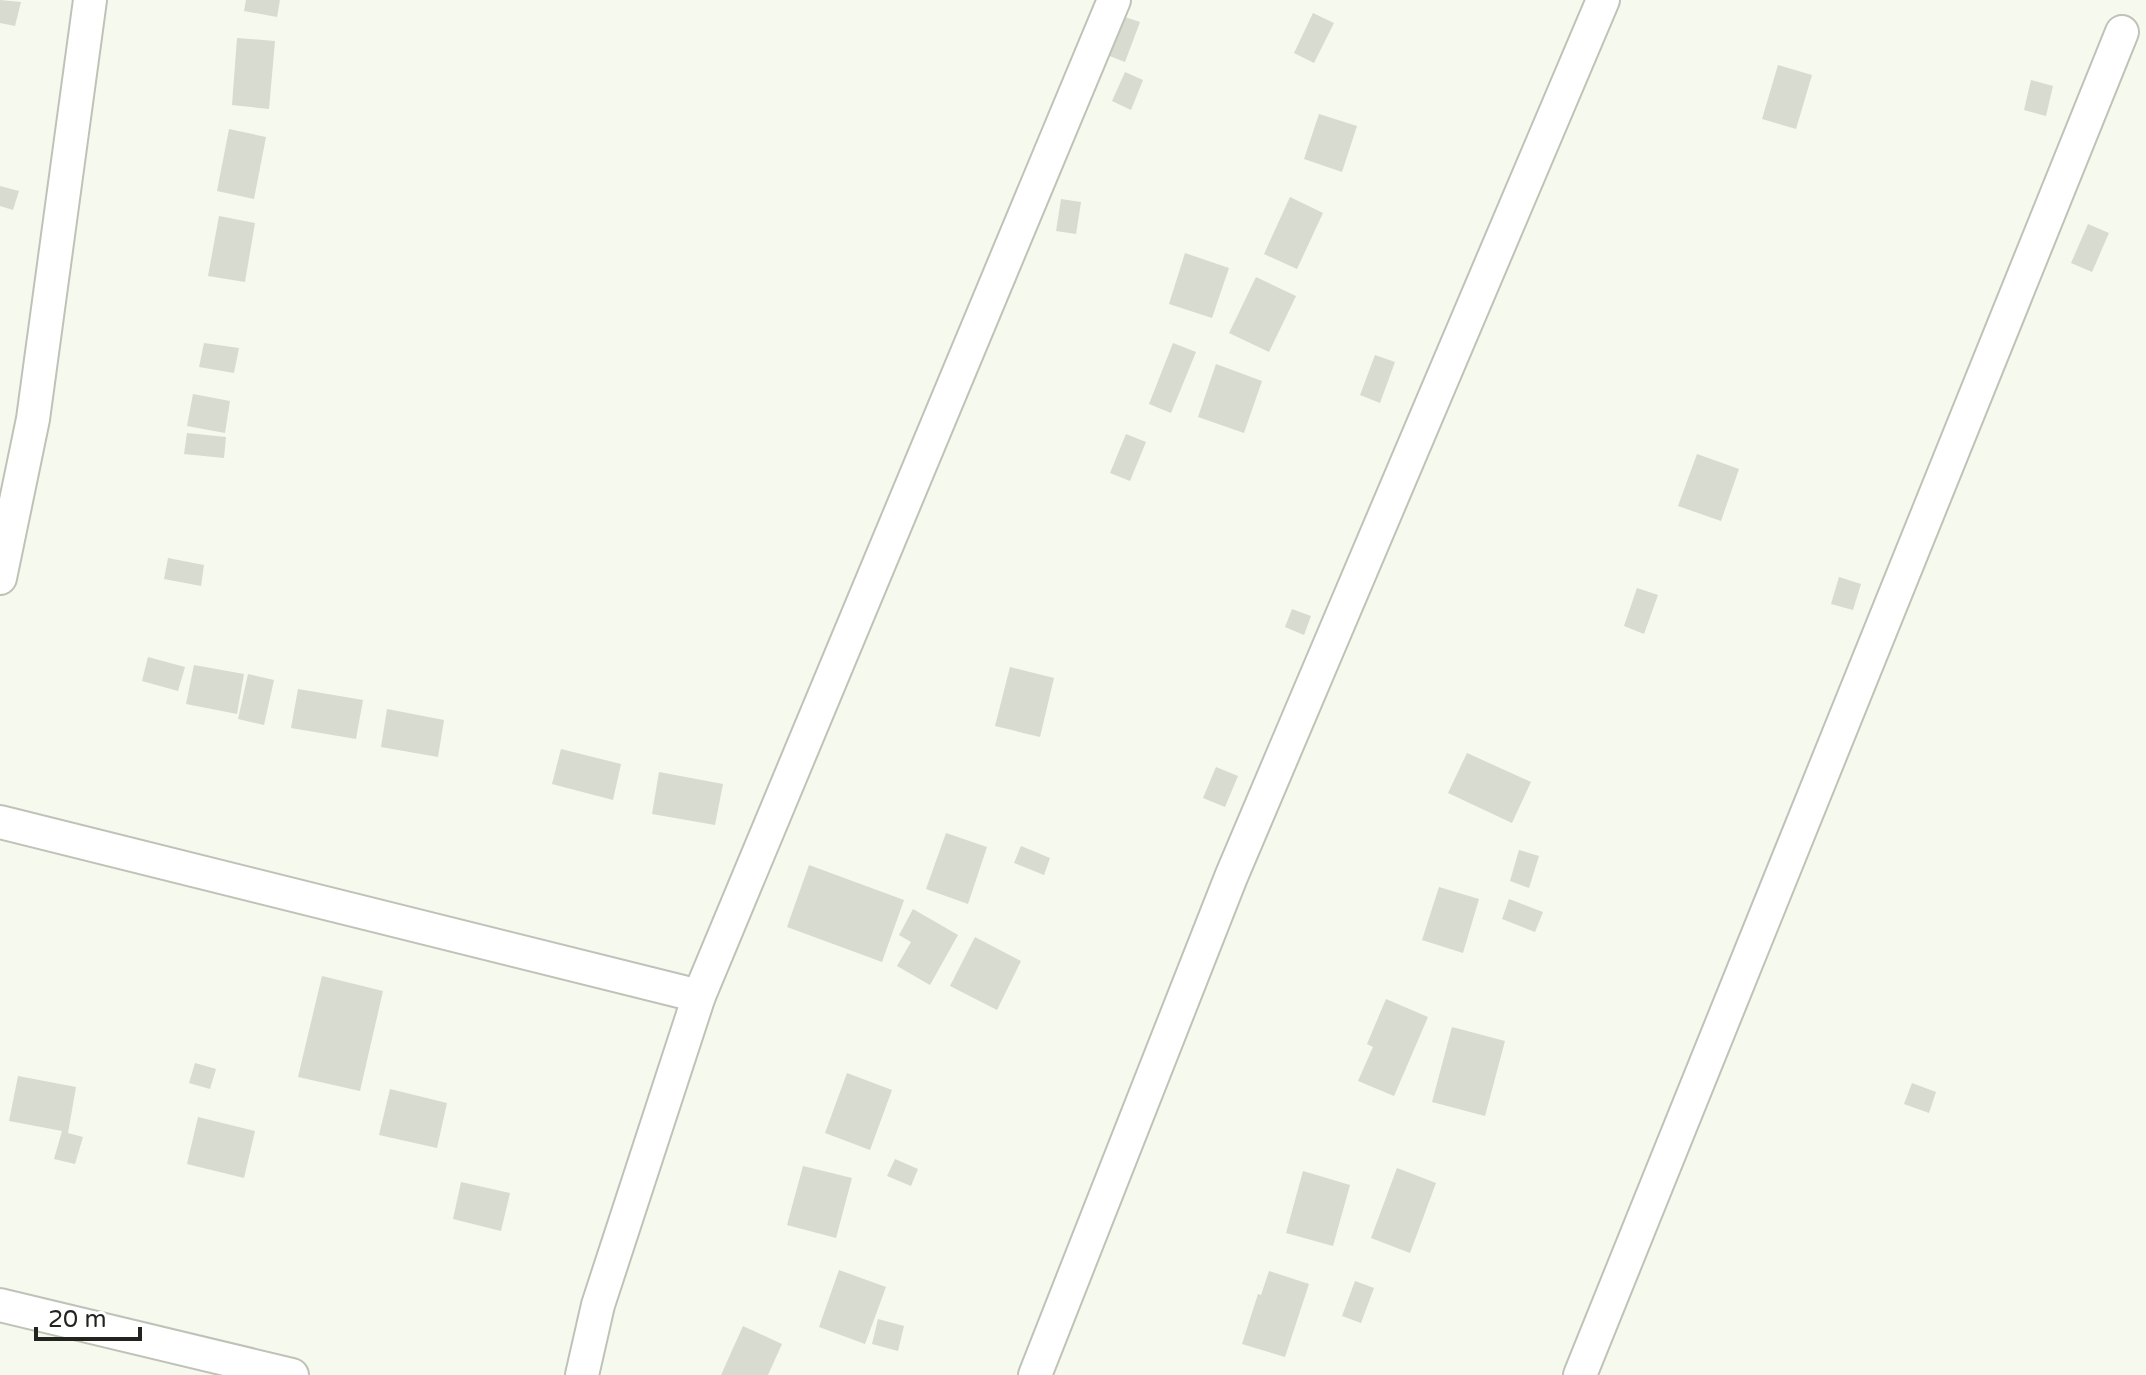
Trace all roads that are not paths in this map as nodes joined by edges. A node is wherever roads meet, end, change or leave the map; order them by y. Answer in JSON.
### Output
{"nodes":[{"id":1,"x":90,"y":0,"type":"edge"},
{"id":2,"x":1114,"y":0,"type":"edge"},
{"id":3,"x":1603,"y":0,"type":"edge"},
{"id":4,"x":2122,"y":32,"type":"dead end"},
{"id":5,"x":0,"y":578,"type":"edge"},
{"id":6,"x":0,"y":822,"type":"edge"},
{"id":7,"x":699,"y":996,"type":"junction"},
{"id":8,"x":0,"y":1305,"type":"edge"},
{"id":9,"x":292,"y":1375,"type":"edge"},
{"id":10,"x":582,"y":1375,"type":"edge"},
{"id":11,"x":1035,"y":1375,"type":"edge"},
{"id":12,"x":1580,"y":1375,"type":"edge"}],
"edges":[{"from":1,"to":5,"type":"street"},
{"from":2,"to":7,"type":"street"},
{"from":3,"to":11,"type":"street"},
{"from":4,"to":12,"type":"street"},
{"from":6,"to":7,"type":"street"},
{"from":7,"to":10,"type":"street"},
{"from":8,"to":9,"type":"street"}]}
